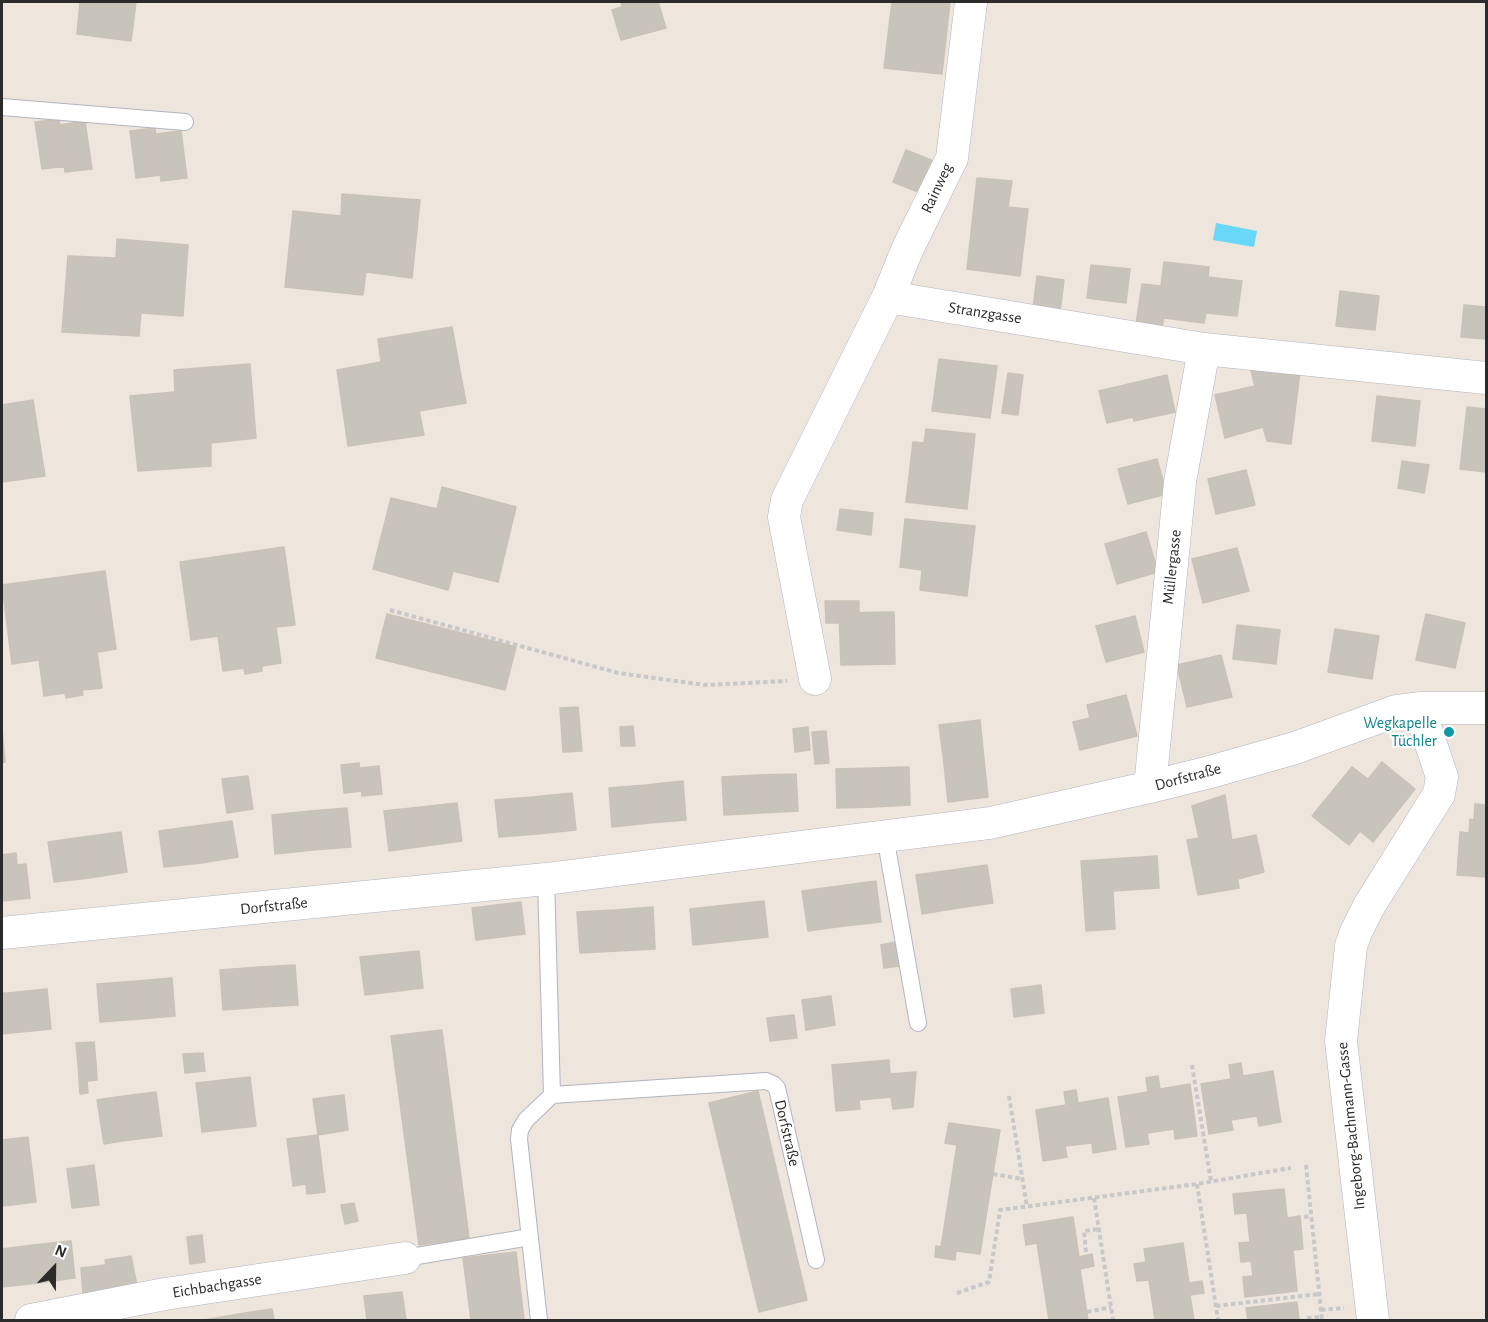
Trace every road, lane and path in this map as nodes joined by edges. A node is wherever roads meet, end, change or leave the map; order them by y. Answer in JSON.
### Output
{"nodes":[{"id":1,"x":971,"y":2,"type":"edge"},
{"id":2,"x":2,"y":107,"type":"edge"},
{"id":3,"x":185,"y":122,"type":"dead end"},
{"id":4,"x":888,"y":297,"type":"junction"},
{"id":5,"x":1204,"y":349,"type":"junction"},
{"id":6,"x":1486,"y":378,"type":"edge"},
{"id":7,"x":390,"y":609,"type":"dead end"},
{"id":8,"x":815,"y":679,"type":"joint"},
{"id":9,"x":1419,"y":708,"type":"junction"},
{"id":10,"x":1486,"y":708,"type":"edge"},
{"id":11,"x":1150,"y":787,"type":"junction"},
{"id":12,"x":885,"y":836,"type":"junction"},
{"id":13,"x":546,"y":879,"type":"junction"},
{"id":14,"x":2,"y":933,"type":"edge"},
{"id":15,"x":918,"y":1023,"type":"dead end"},
{"id":16,"x":1192,"y":1065,"type":"dead end"},
{"id":17,"x":552,"y":1095,"type":"junction"},
{"id":18,"x":1009,"y":1096,"type":"dead end"},
{"id":19,"x":1306,"y":1165,"type":"dead end"},
{"id":20,"x":1291,"y":1168,"type":"dead end"},
{"id":21,"x":993,"y":1174,"type":"dead end"},
{"id":22,"x":1022,"y":1179,"type":"junction"},
{"id":23,"x":1211,"y":1181,"type":"junction"},
{"id":24,"x":1197,"y":1184,"type":"junction"},
{"id":25,"x":1095,"y":1198,"type":"junction"},
{"id":26,"x":1027,"y":1207,"type":"junction"},
{"id":27,"x":1310,"y":1216,"type":"junction"},
{"id":28,"x":1304,"y":1217,"type":"dead end"},
{"id":29,"x":1099,"y":1229,"type":"junction"},
{"id":30,"x":530,"y":1237,"type":"junction"},
{"id":31,"x":1086,"y":1251,"type":"dead end"},
{"id":32,"x":405,"y":1258,"type":"joint"},
{"id":33,"x":816,"y":1260,"type":"dead end"},
{"id":34,"x":957,"y":1293,"type":"dead end"},
{"id":35,"x":1319,"y":1294,"type":"junction"},
{"id":36,"x":1216,"y":1306,"type":"junction"},
{"id":37,"x":1111,"y":1307,"type":"junction"},
{"id":38,"x":1087,"y":1312,"type":"dead end"},
{"id":39,"x":1307,"y":1318,"type":"dead end"},
{"id":40,"x":1321,"y":1319,"type":"edge"},
{"id":41,"x":31,"y":1320,"type":"edge"},
{"id":42,"x":539,"y":1320,"type":"edge"},
{"id":43,"x":1113,"y":1320,"type":"edge"},
{"id":44,"x":1218,"y":1320,"type":"edge"},
{"id":45,"x":1373,"y":1320,"type":"edge"}],
"edges":[{"from":1,"to":4,"type":"street","name":"Rainweg"},
{"from":2,"to":3,"type":"lane"},
{"from":4,"to":5,"type":"street","name":"Stranzgasse"},
{"from":4,"to":8,"type":"street"},
{"from":5,"to":6,"type":"street","name":"Stranzgasse"},
{"from":5,"to":11,"type":"street","name":"Müllergasse"},
{"from":7,"to":8,"type":"path"},
{"from":9,"to":10,"type":"street","name":"Dorfstraße"},
{"from":9,"to":11,"type":"street","name":"Dorfstraße"},
{"from":9,"to":45,"type":"street","name":"Ingeborg-Bachmann-Gasse"},
{"from":11,"to":12,"type":"street","name":"Dorfstraße"},
{"from":12,"to":13,"type":"street","name":"Dorfstraße"},
{"from":12,"to":15,"type":"lane"},
{"from":13,"to":14,"type":"street","name":"Dorfstraße"},
{"from":13,"to":17,"type":"lane"},
{"from":16,"to":23,"type":"path"},
{"from":17,"to":30,"type":"lane"},
{"from":17,"to":33,"type":"lane","name":"Dorfstraße"},
{"from":18,"to":22,"type":"path"},
{"from":19,"to":27,"type":"path"},
{"from":20,"to":23,"type":"path"},
{"from":21,"to":22,"type":"path"},
{"from":22,"to":26,"type":"path"},
{"from":23,"to":24,"type":"path"},
{"from":24,"to":25,"type":"path"},
{"from":24,"to":36,"type":"path"},
{"from":25,"to":26,"type":"path"},
{"from":25,"to":29,"type":"path"},
{"from":26,"to":34,"type":"path"},
{"from":27,"to":28,"type":"path"},
{"from":27,"to":35,"type":"path"},
{"from":29,"to":31,"type":"path"},
{"from":29,"to":37,"type":"path"},
{"from":30,"to":32,"type":"lane"},
{"from":30,"to":42,"type":"lane"},
{"from":32,"to":41,"type":"street","name":"Eichbachgasse"},
{"from":35,"to":36,"type":"path"},
{"from":35,"to":40,"type":"path"},
{"from":36,"to":44,"type":"path"},
{"from":37,"to":38,"type":"path"},
{"from":37,"to":43,"type":"path"},
{"from":39,"to":40,"type":"path"}]}
